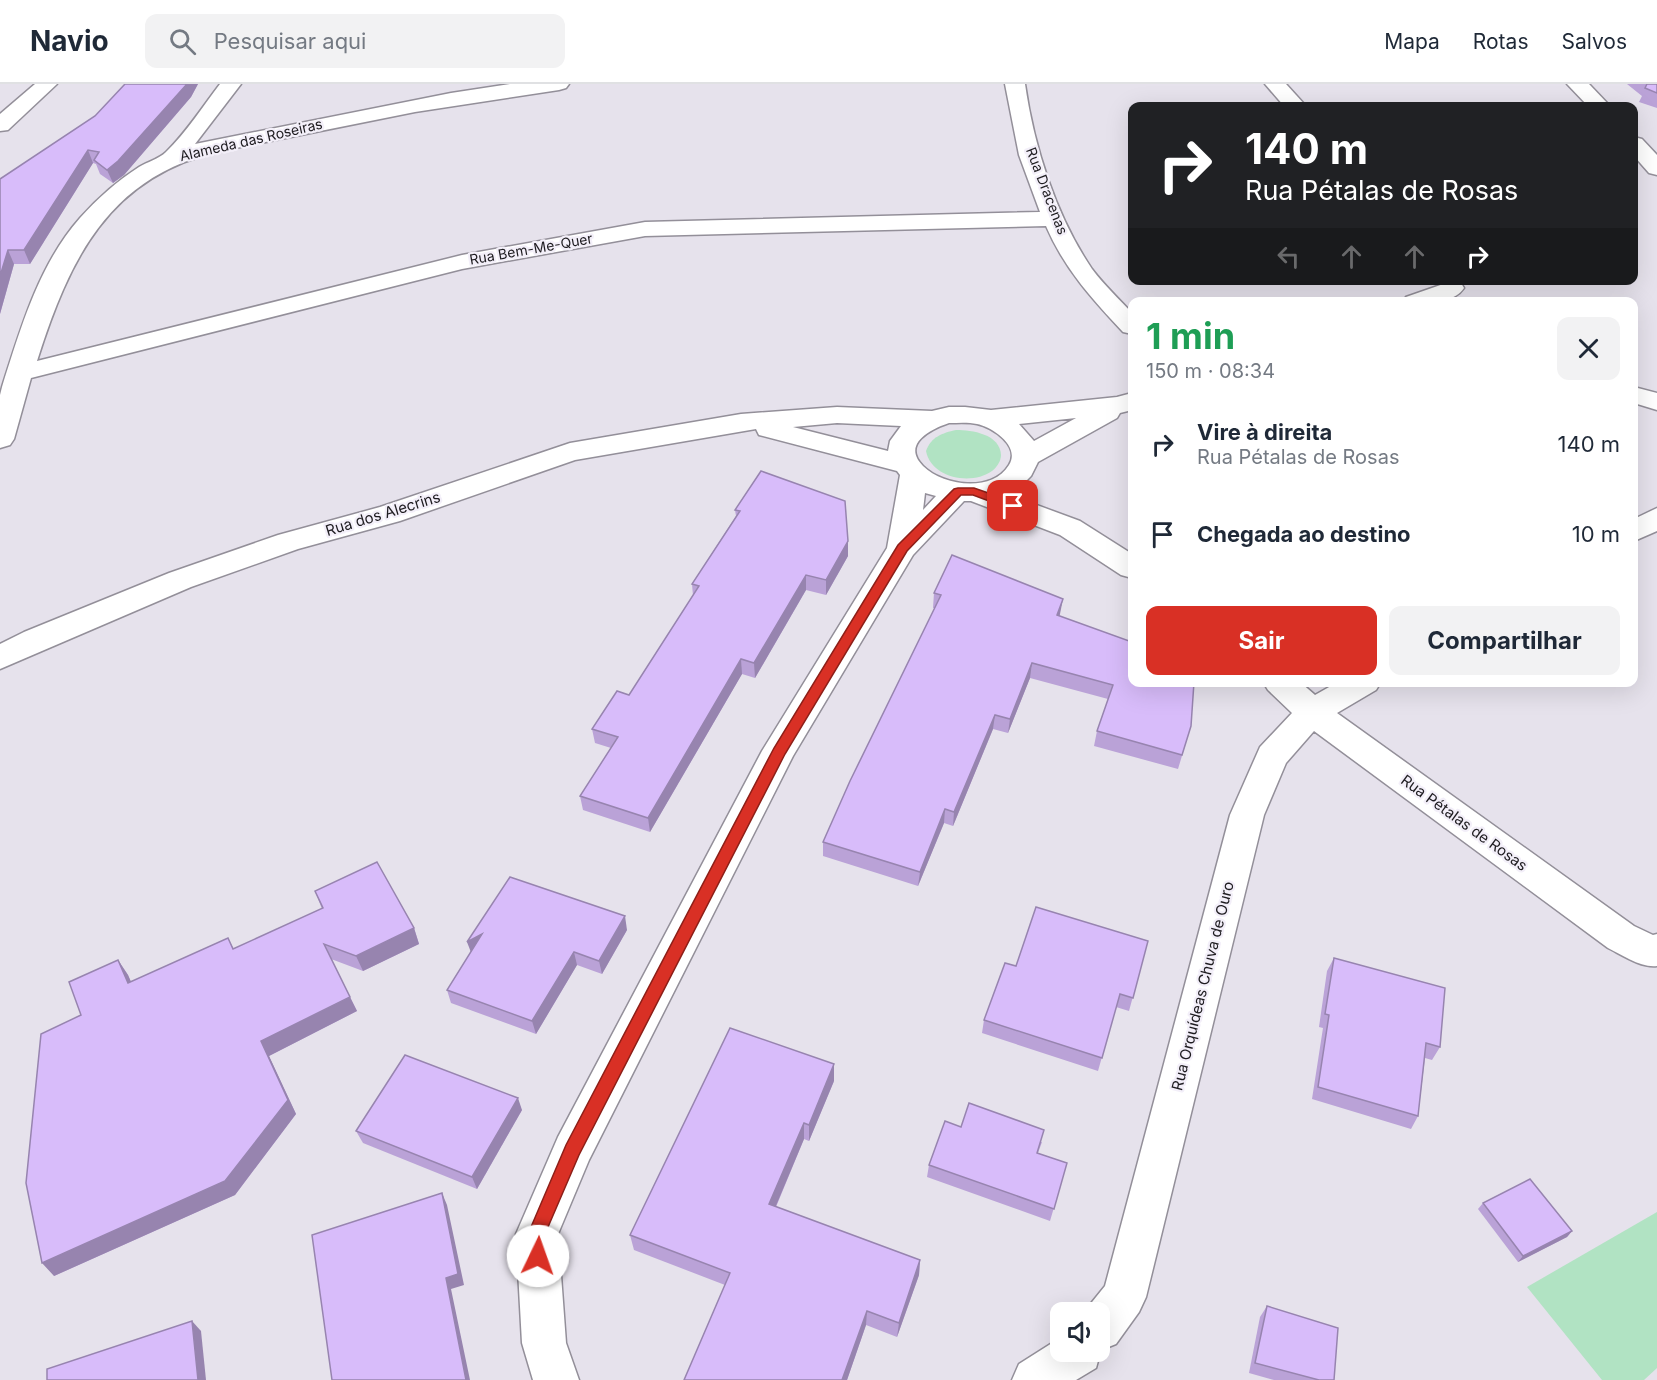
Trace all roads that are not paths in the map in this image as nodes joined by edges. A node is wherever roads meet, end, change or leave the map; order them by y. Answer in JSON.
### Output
{"nodes":[{"id":1,"x":47,"y":84,"type":"edge"},
{"id":2,"x":231,"y":84,"type":"edge"},
{"id":3,"x":559,"y":84,"type":"edge"},
{"id":4,"x":997,"y":84,"type":"edge"},
{"id":5,"x":1275,"y":84,"type":"edge"},
{"id":6,"x":1577,"y":84,"type":"edge"},
{"id":7,"x":1016,"y":95,"type":"edge"},
{"id":8,"x":1291,"y":102,"type":"edge"},
{"id":9,"x":1595,"y":102,"type":"edge"},
{"id":10,"x":0,"y":125,"type":"edge"},
{"id":11,"x":1638,"y":148,"type":"edge"},
{"id":12,"x":173,"y":158,"type":"junction"},
{"id":13,"x":1657,"y":168,"type":"edge"},
{"id":14,"x":1055,"y":219,"type":"junction"},
{"id":15,"x":1453,"y":290,"type":"edge"},
{"id":16,"x":1431,"y":297,"type":"edge"},
{"id":17,"x":1128,"y":323,"type":"edge"},
{"id":18,"x":20,"y":373,"type":"junction"},
{"id":19,"x":1638,"y":396,"type":"edge"},
{"id":20,"x":1657,"y":402,"type":"edge"},
{"id":21,"x":1126,"y":403,"type":"edge"},
{"id":22,"x":930,"y":419,"type":"junction"},
{"id":23,"x":989,"y":419,"type":"junction"},
{"id":24,"x":741,"y":422,"type":"junction"},
{"id":25,"x":0,"y":439,"type":"edge"},
{"id":26,"x":1023,"y":464,"type":"junction"},
{"id":27,"x":910,"y":469,"type":"junction"},
{"id":28,"x":966,"y":491,"type":"junction"},
{"id":29,"x":1657,"y":518,"type":"edge"},
{"id":30,"x":1070,"y":528,"type":"junction"},
{"id":31,"x":1638,"y":529,"type":"edge"},
{"id":32,"x":902,"y":548,"type":"junction"},
{"id":33,"x":1128,"y":565,"type":"edge"},
{"id":34,"x":35,"y":640,"type":"junction"},
{"id":35,"x":0,"y":647,"type":"edge"},
{"id":36,"x":0,"y":658,"type":"edge"},
{"id":37,"x":1284,"y":687,"type":"edge"},
{"id":38,"x":1356,"y":687,"type":"edge"},
{"id":39,"x":1312,"y":712,"type":"junction"},
{"id":40,"x":1657,"y":950,"type":"edge"},
{"id":41,"x":1110,"y":1316,"type":"edge"},
{"id":42,"x":1064,"y":1362,"type":"edge"},
{"id":43,"x":556,"y":1380,"type":"edge"},
{"id":44,"x":1035,"y":1380,"type":"edge"}],
"edges":[{"from":1,"to":10,"type":"street"},
{"from":2,"to":12,"type":"street"},
{"from":3,"to":12,"type":"street","name":"Alameda das Roseiras"},
{"from":4,"to":7,"type":"street","name":"Rua Dracenas"},
{"from":5,"to":8,"type":"street"},
{"from":6,"to":9,"type":"street"},
{"from":7,"to":14,"type":"street","name":"Rua Dracenas"},
{"from":11,"to":13,"type":"street"},
{"from":12,"to":18,"type":"street","name":"Alameda das Roseiras"},
{"from":14,"to":17,"type":"street","name":"Rua Dracenas"},
{"from":14,"to":18,"type":"street","name":"Rua Bem-Me-Quer"},
{"from":15,"to":16,"type":"street"},
{"from":18,"to":25,"type":"street","name":"Alameda das Roseiras"},
{"from":19,"to":20,"type":"street"},
{"from":21,"to":23,"type":"street"},
{"from":21,"to":26,"type":"street"},
{"from":22,"to":23,"type":"street"},
{"from":22,"to":24,"type":"street","name":"Rua dos Alecrins"},
{"from":22,"to":27,"type":"street"},
{"from":23,"to":26,"type":"street"},
{"from":24,"to":27,"type":"street","name":"Rua dos Alecrins"},
{"from":24,"to":34,"type":"street","name":"Rua dos Alecrins"},
{"from":26,"to":28,"type":"street"},
{"from":26,"to":30,"type":"street"},
{"from":27,"to":28,"type":"street"},
{"from":27,"to":32,"type":"street"},
{"from":28,"to":30,"type":"street"},
{"from":28,"to":32,"type":"street"},
{"from":29,"to":31,"type":"street"},
{"from":30,"to":33,"type":"street"},
{"from":32,"to":43,"type":"street"},
{"from":34,"to":35,"type":"street","name":"Rua dos Alecrins"},
{"from":34,"to":36,"type":"street","name":"Rua dos Alecrins"},
{"from":37,"to":39,"type":"street","name":"Rua Pétalas de Rosas"},
{"from":38,"to":39,"type":"street","name":"Rua Orquídeas Chuva de Ouro"},
{"from":39,"to":40,"type":"street","name":"Rua Pétalas de Rosas"},
{"from":39,"to":41,"type":"street","name":"Rua Orquídeas Chuva de Ouro"},
{"from":42,"to":44,"type":"street"}]}
